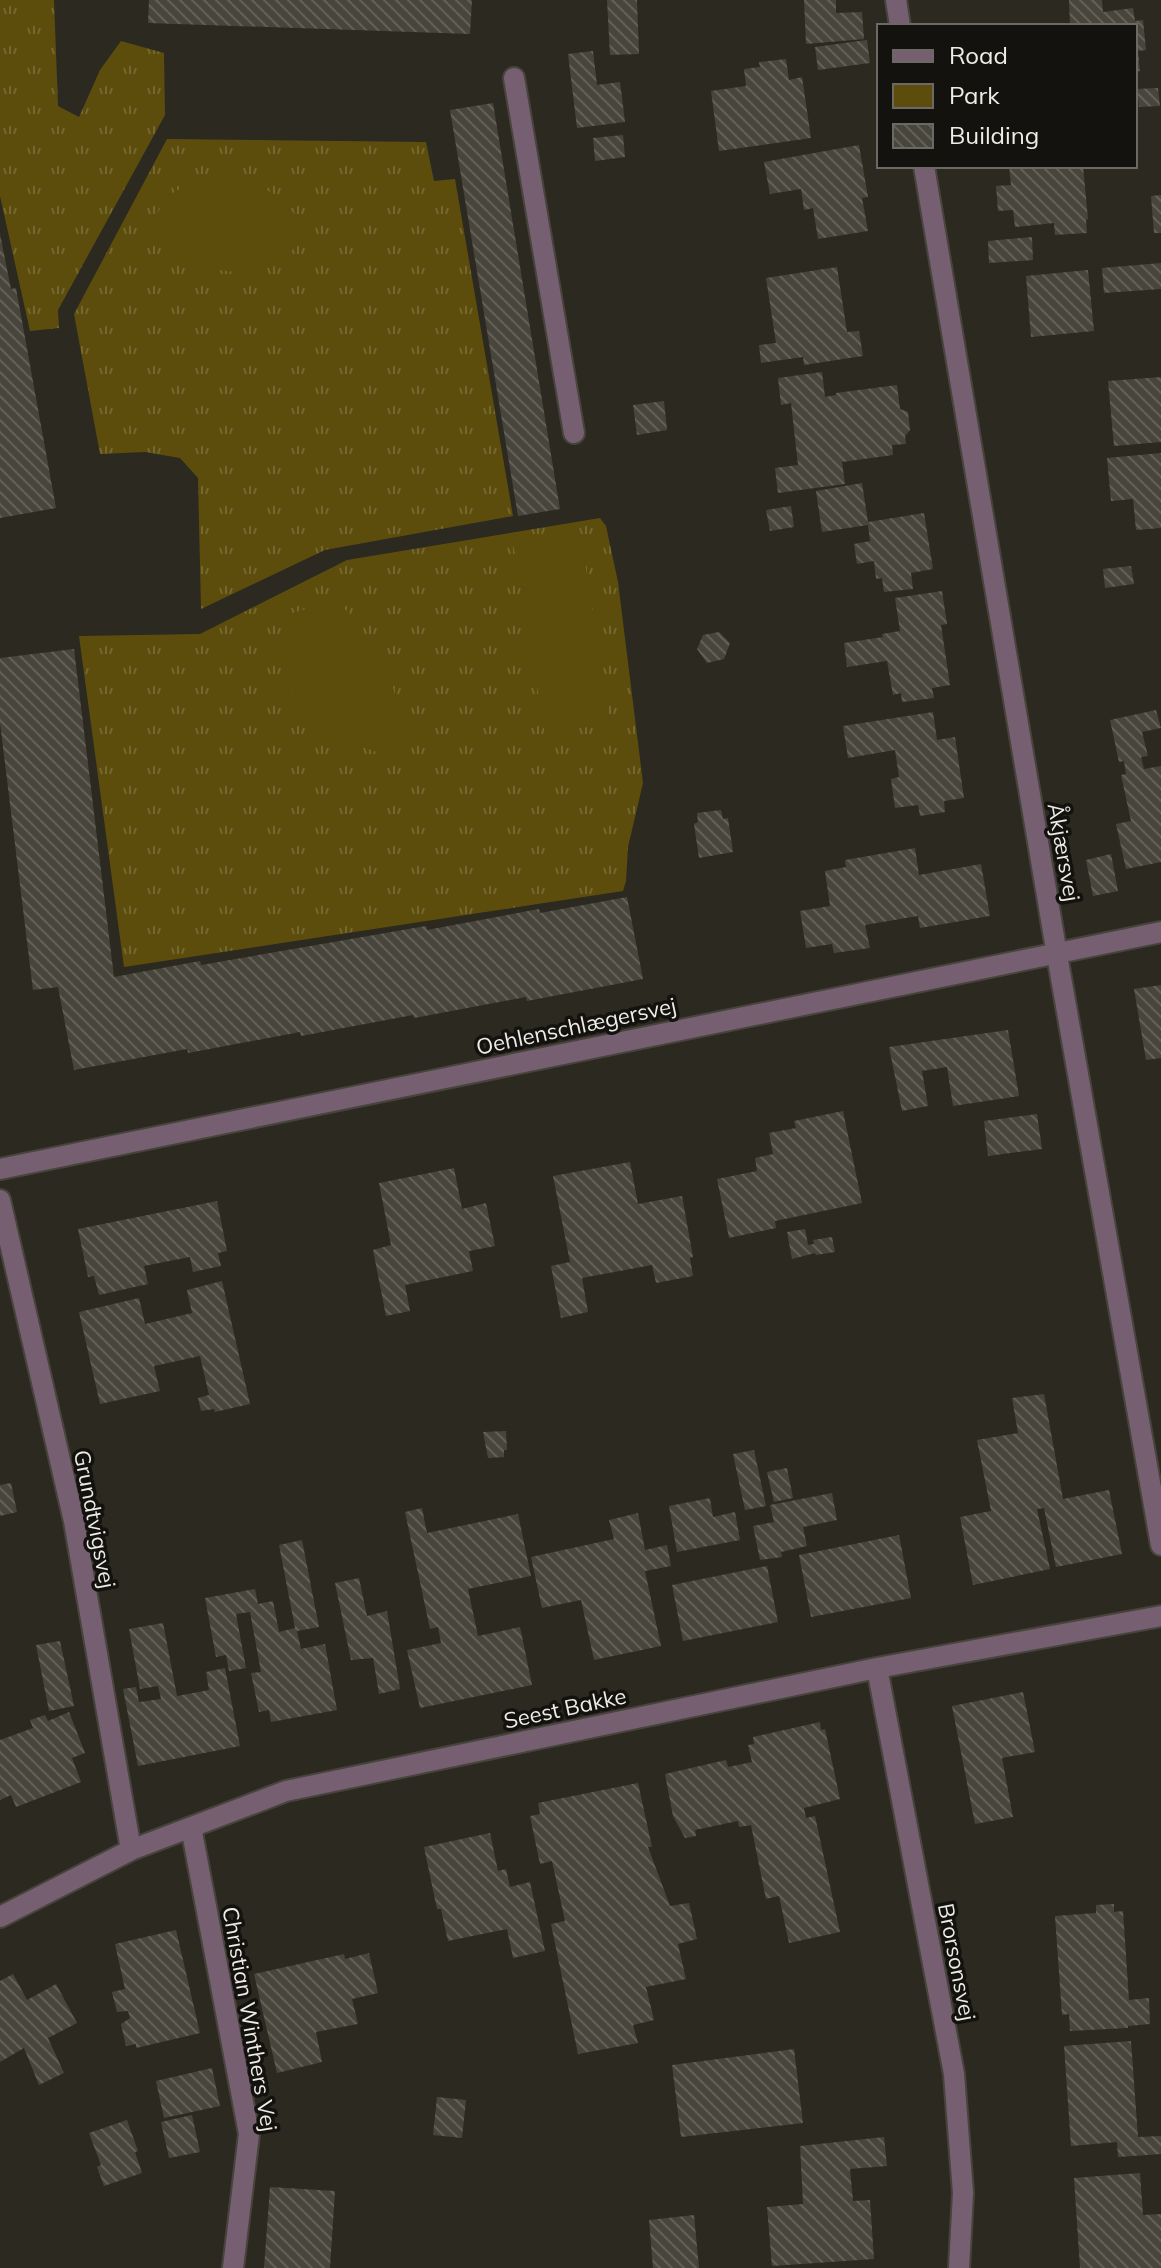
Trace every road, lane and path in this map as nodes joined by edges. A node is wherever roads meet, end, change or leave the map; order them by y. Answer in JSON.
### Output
{"nodes":[{"id":1,"x":896,"y":0,"type":"edge"},
{"id":2,"x":900,"y":24,"type":"edge"},
{"id":3,"x":514,"y":78,"type":"dead end"},
{"id":4,"x":924,"y":168,"type":"edge"},
{"id":5,"x":574,"y":433,"type":"dead end"},
{"id":6,"x":1161,"y":932,"type":"edge"},
{"id":7,"x":1057,"y":955,"type":"junction"},
{"id":8,"x":0,"y":1169,"type":"edge"},
{"id":9,"x":0,"y":1200,"type":"edge"},
{"id":10,"x":1161,"y":1545,"type":"edge"},
{"id":11,"x":1161,"y":1616,"type":"edge"},
{"id":12,"x":877,"y":1668,"type":"junction"},
{"id":13,"x":191,"y":1827,"type":"junction"},
{"id":14,"x":131,"y":1850,"type":"junction"},
{"id":15,"x":0,"y":1917,"type":"edge"},
{"id":16,"x":233,"y":2268,"type":"edge"},
{"id":17,"x":959,"y":2268,"type":"edge"}],
"edges":[{"from":1,"to":2,"type":"street"},
{"from":3,"to":5,"type":"street"},
{"from":4,"to":7,"type":"street","name":"Åkjærsvej"},
{"from":6,"to":7,"type":"street","name":"Oehlenschlægersvej"},
{"from":7,"to":8,"type":"street","name":"Oehlenschlægersvej"},
{"from":7,"to":10,"type":"street","name":"Åkjærsvej"},
{"from":9,"to":14,"type":"street","name":"Grundtvigsvej"},
{"from":11,"to":12,"type":"street","name":"Seest Bakke"},
{"from":12,"to":13,"type":"street","name":"Seest Bakke"},
{"from":12,"to":17,"type":"street","name":"Brorsonsvej"},
{"from":13,"to":14,"type":"street","name":"Seest Bakke"},
{"from":13,"to":16,"type":"street","name":"Christian Winthers Vej"},
{"from":14,"to":15,"type":"street","name":"Seest Bakke"}]}
